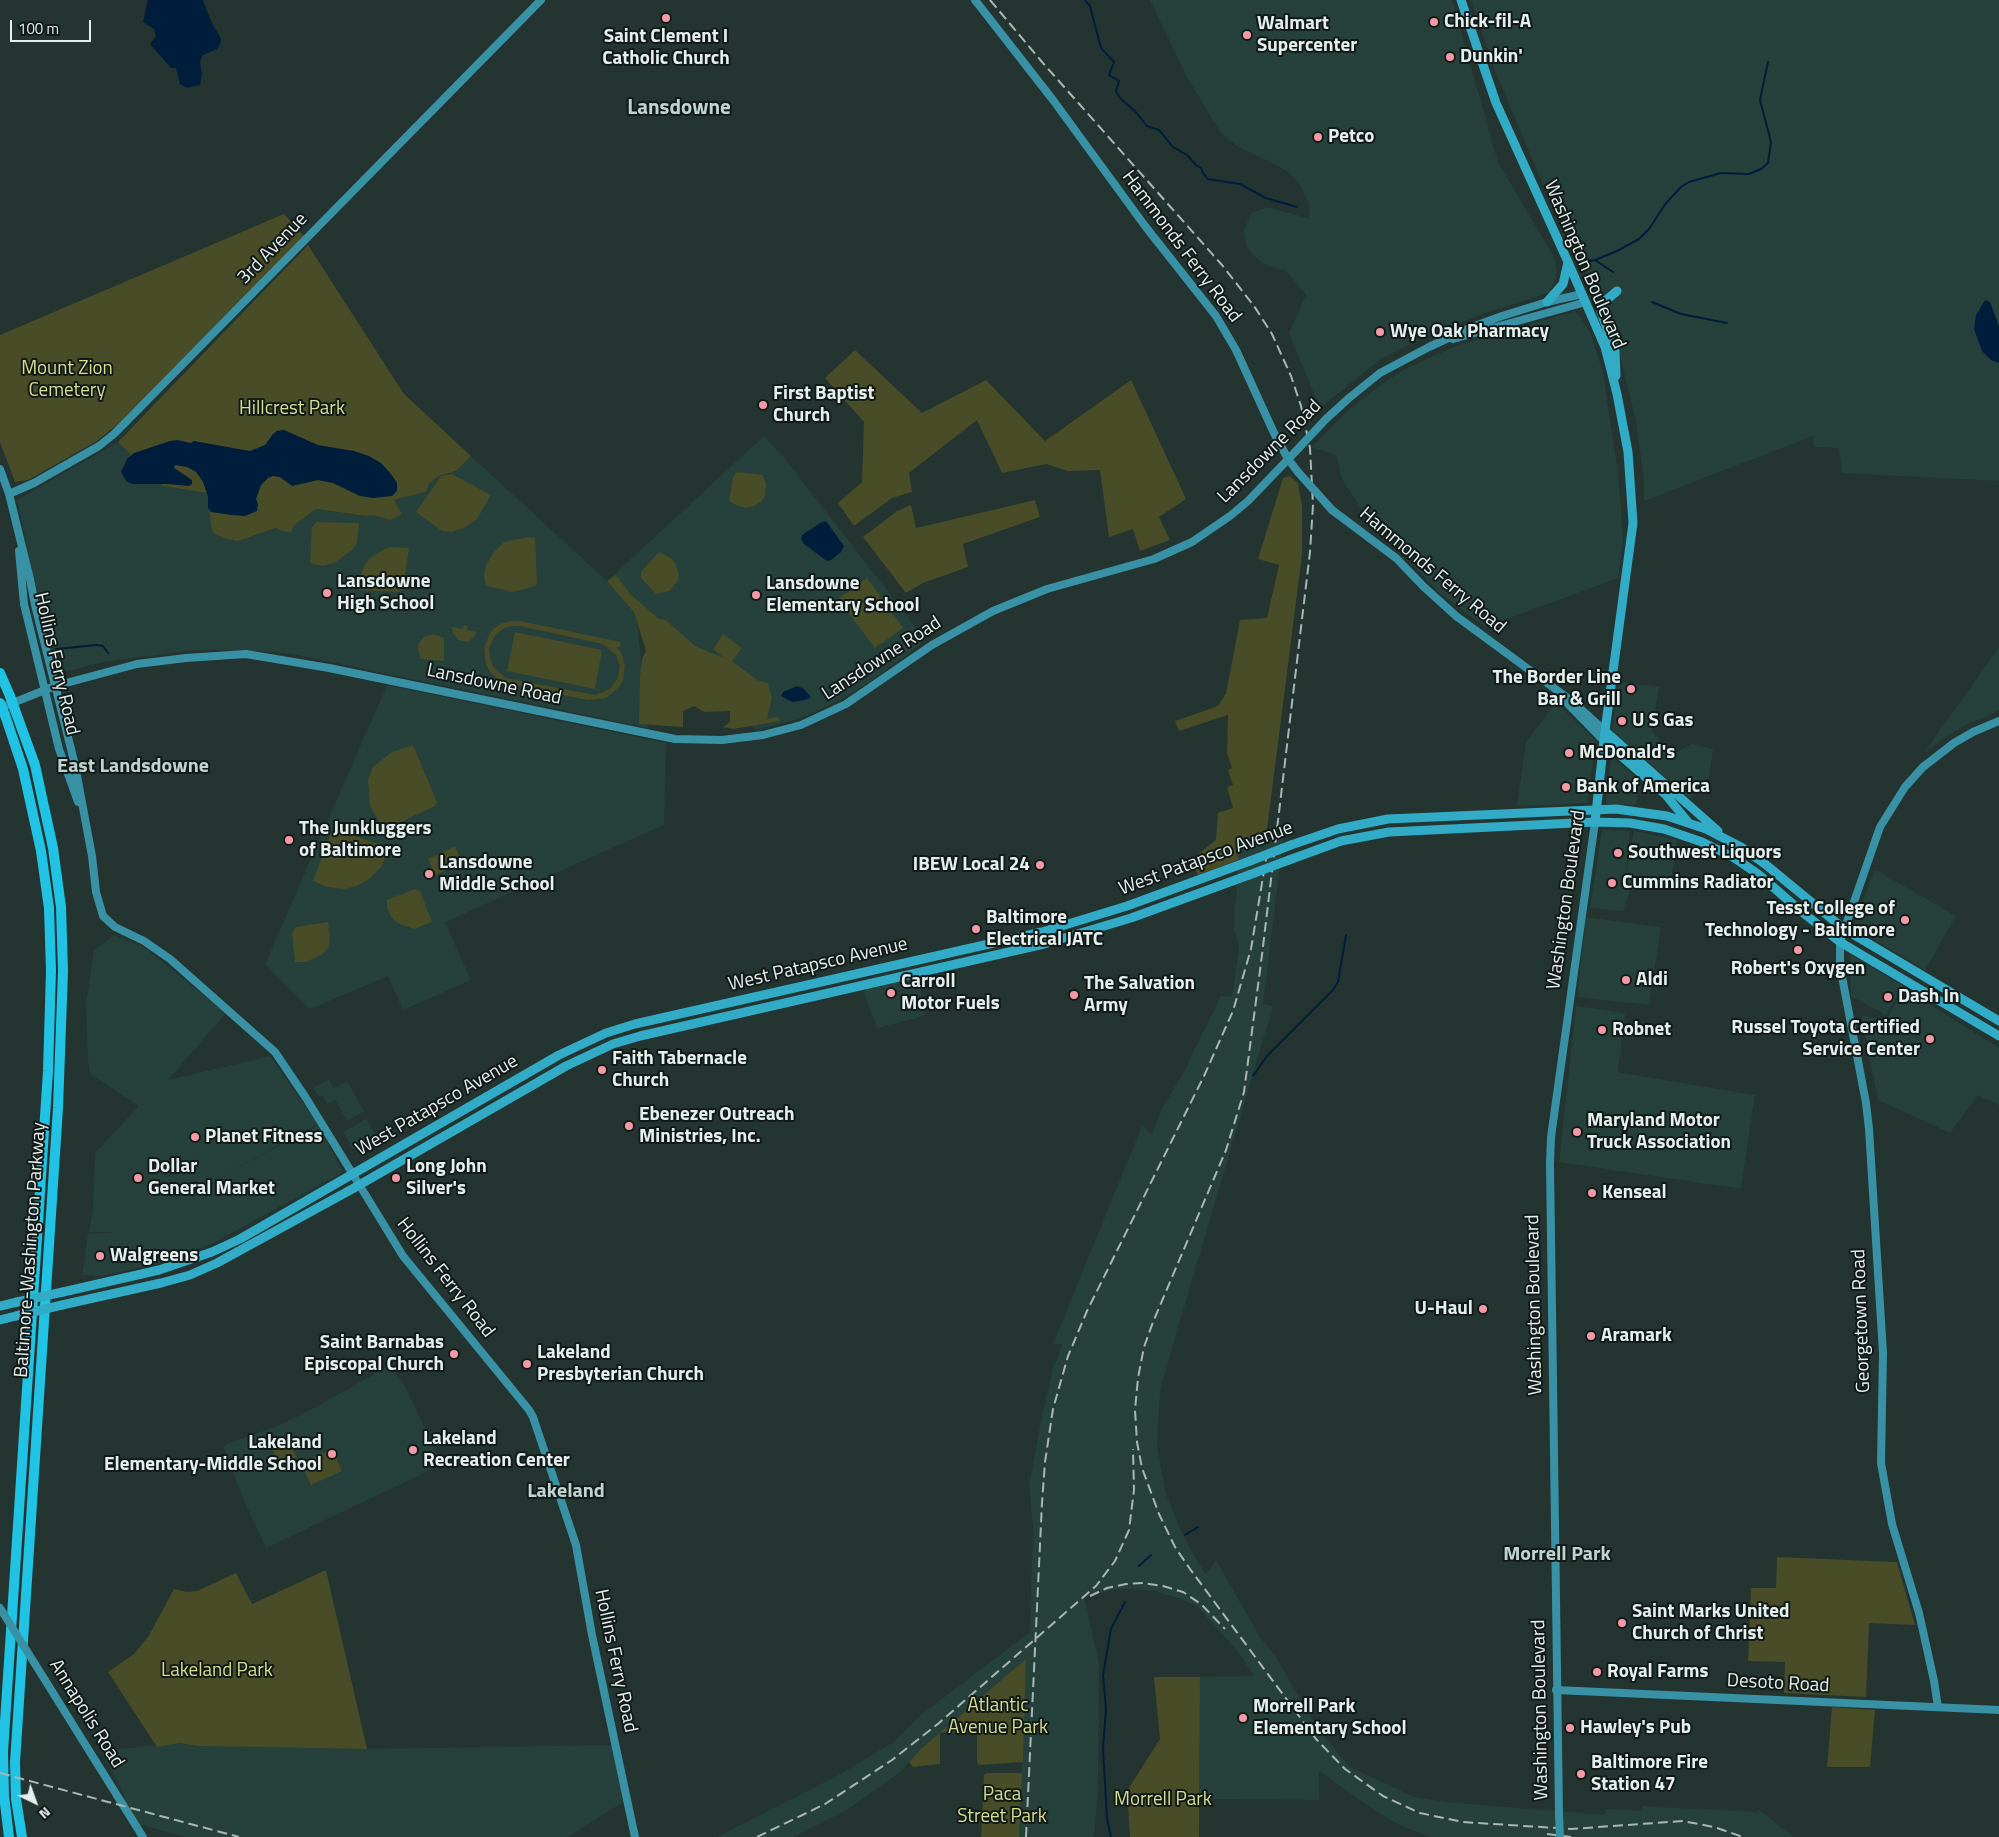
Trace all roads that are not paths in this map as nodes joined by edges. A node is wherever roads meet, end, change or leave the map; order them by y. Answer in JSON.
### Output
{"nodes":[{"id":1,"x":540,"y":0,"type":"edge"},
{"id":2,"x":975,"y":0,"type":"edge"},
{"id":3,"x":1461,"y":0,"type":"edge"},
{"id":4,"x":1568,"y":262,"type":"junction"},
{"id":5,"x":1617,"y":291,"type":"dead end"},
{"id":6,"x":1584,"y":298,"type":"junction"},
{"id":7,"x":1547,"y":302,"type":"junction"},
{"id":8,"x":1442,"y":342,"type":"junction"},
{"id":9,"x":1617,"y":394,"type":"junction"},
{"id":10,"x":1288,"y":459,"type":"junction"},
{"id":11,"x":0,"y":470,"type":"edge"},
{"id":12,"x":8,"y":494,"type":"junction"},
{"id":13,"x":18,"y":534,"type":"junction"},
{"id":14,"x":0,"y":672,"type":"edge"},
{"id":15,"x":55,"y":686,"type":"junction"},
{"id":16,"x":45,"y":690,"type":"junction"},
{"id":17,"x":1555,"y":690,"type":"junction"},
{"id":18,"x":0,"y":703,"type":"edge"},
{"id":19,"x":2,"y":711,"type":"edge"},
{"id":20,"x":1999,"y":721,"type":"edge"},
{"id":21,"x":1605,"y":731,"type":"junction"},
{"id":22,"x":1604,"y":741,"type":"junction"},
{"id":23,"x":1597,"y":809,"type":"junction"},
{"id":24,"x":1595,"y":822,"type":"junction"},
{"id":25,"x":1688,"y":822,"type":"junction"},
{"id":26,"x":87,"y":826,"type":"junction"},
{"id":27,"x":1684,"y":835,"type":"junction"},
{"id":28,"x":1725,"y":838,"type":"junction"},
{"id":29,"x":1844,"y":930,"type":"junction"},
{"id":30,"x":1840,"y":942,"type":"junction"},
{"id":31,"x":1999,"y":1021,"type":"edge"},
{"id":32,"x":1999,"y":1036,"type":"edge"},
{"id":33,"x":352,"y":1174,"type":"junction"},
{"id":34,"x":358,"y":1185,"type":"junction"},
{"id":35,"x":295,"y":1207,"type":"junction"},
{"id":36,"x":272,"y":1234,"type":"junction"},
{"id":37,"x":124,"y":1279,"type":"junction"},
{"id":38,"x":62,"y":1305,"type":"junction"},
{"id":39,"x":0,"y":1306,"type":"edge"},
{"id":40,"x":0,"y":1320,"type":"edge"},
{"id":41,"x":0,"y":1608,"type":"edge"},
{"id":42,"x":1556,"y":1690,"type":"junction"},
{"id":43,"x":1938,"y":1707,"type":"junction"},
{"id":44,"x":1999,"y":1710,"type":"edge"},
{"id":45,"x":9,"y":1837,"type":"edge"},
{"id":46,"x":22,"y":1837,"type":"edge"},
{"id":47,"x":143,"y":1837,"type":"edge"},
{"id":48,"x":635,"y":1837,"type":"edge"},
{"id":49,"x":1560,"y":1837,"type":"edge"}],
"edges":[{"from":1,"to":12,"type":"street","name":"3rd Avenue"},
{"from":2,"to":10,"type":"street","name":"Hammonds Ferry Road"},
{"from":3,"to":4,"type":"main road","name":"Washington Boulevard"},
{"from":4,"to":6,"type":"main road","name":"Washington Boulevard"},
{"from":4,"to":7,"type":"main road"},
{"from":5,"to":9,"type":"main road"},
{"from":6,"to":7,"type":"street","name":"Lansdowne Road"},
{"from":6,"to":8,"type":"street","name":"Lansdowne Road"},
{"from":6,"to":9,"type":"main road","name":"Washington Boulevard"},
{"from":7,"to":8,"type":"street","name":"Lansdowne Road"},
{"from":8,"to":10,"type":"street","name":"Lansdowne Road","bridge":true},
{"from":9,"to":21,"type":"main road","name":"Washington Boulevard"},
{"from":10,"to":15,"type":"street","name":"Lansdowne Road"},
{"from":10,"to":17,"type":"street","name":"Hammonds Ferry Road","bridge":true},
{"from":11,"to":12,"type":"street","name":"Hollins Ferry Road"},
{"from":12,"to":13,"type":"street","name":"Hollins Ferry Road"},
{"from":13,"to":15,"type":"street","name":"Hollins Ferry Road"},
{"from":13,"to":16,"type":"street","name":"Hollins Ferry Road"},
{"from":14,"to":46,"type":"highway","name":"Baltimore-Washington Parkway","bridge":true},
{"from":15,"to":16,"type":"street","name":"Lansdowne Road"},
{"from":15,"to":26,"type":"street","name":"Hollins Ferry Road"},
{"from":16,"to":19,"type":"street","name":"Lansdowne Road"},
{"from":16,"to":26,"type":"street","name":"Hollins Ferry Road"},
{"from":17,"to":21,"type":"street","name":"Hammonds Ferry Road"},
{"from":17,"to":22,"type":"street","name":"Hammonds Ferry Road"},
{"from":18,"to":19,"type":"highway","name":"Baltimore-Washington Parkway","bridge":true},
{"from":19,"to":45,"type":"highway","name":"Baltimore-Washington Parkway"},
{"from":20,"to":29,"type":"street","name":"Georgetown Road"},
{"from":21,"to":22,"type":"main road","name":"Washington Boulevard"},
{"from":21,"to":28,"type":"main road"},
{"from":22,"to":23,"type":"main road","name":"Washington Boulevard"},
{"from":22,"to":25,"type":"main road"},
{"from":23,"to":24,"type":"main road","name":"Washington Boulevard"},
{"from":23,"to":25,"type":"main road","name":"West Patapsco Avenue"},
{"from":23,"to":33,"type":"main road","name":"West Patapsco Avenue","bridge":true},
{"from":24,"to":27,"type":"main road","name":"West Patapsco Avenue"},
{"from":24,"to":34,"type":"main road","name":"West Patapsco Avenue","bridge":true},
{"from":24,"to":42,"type":"street","name":"Washington Boulevard"},
{"from":25,"to":27,"type":"main road"},
{"from":25,"to":28,"type":"main road","name":"West Patapsco Avenue"},
{"from":26,"to":33,"type":"street","name":"Hollins Ferry Road"},
{"from":27,"to":30,"type":"main road","name":"West Patapsco Avenue"},
{"from":28,"to":29,"type":"main road"},
{"from":29,"to":30,"type":"street","name":"Georgetown Road"},
{"from":29,"to":31,"type":"main road"},
{"from":30,"to":32,"type":"main road","name":"West Patapsco Avenue"},
{"from":30,"to":43,"type":"street","name":"Georgetown Road"},
{"from":33,"to":34,"type":"street","name":"Hollins Ferry Road"},
{"from":33,"to":35,"type":"main road","name":"West Patapsco Avenue"},
{"from":34,"to":36,"type":"main road","name":"West Patapsco Avenue"},
{"from":34,"to":48,"type":"street","name":"Hollins Ferry Road"},
{"from":35,"to":36,"type":"main road"},
{"from":35,"to":37,"type":"main road","name":"West Patapsco Avenue"},
{"from":36,"to":38,"type":"main road","name":"West Patapsco Avenue"},
{"from":37,"to":38,"type":"main road"},
{"from":37,"to":39,"type":"main road","name":"West Patapsco Avenue","bridge":true},
{"from":38,"to":40,"type":"main road","name":"West Patapsco Avenue","bridge":true},
{"from":41,"to":47,"type":"street","name":"Annapolis Road","bridge":true},
{"from":42,"to":43,"type":"street","name":"Desoto Road"},
{"from":42,"to":49,"type":"street","name":"Washington Boulevard","bridge":true},
{"from":43,"to":44,"type":"street","name":"Desoto Road"}]}
